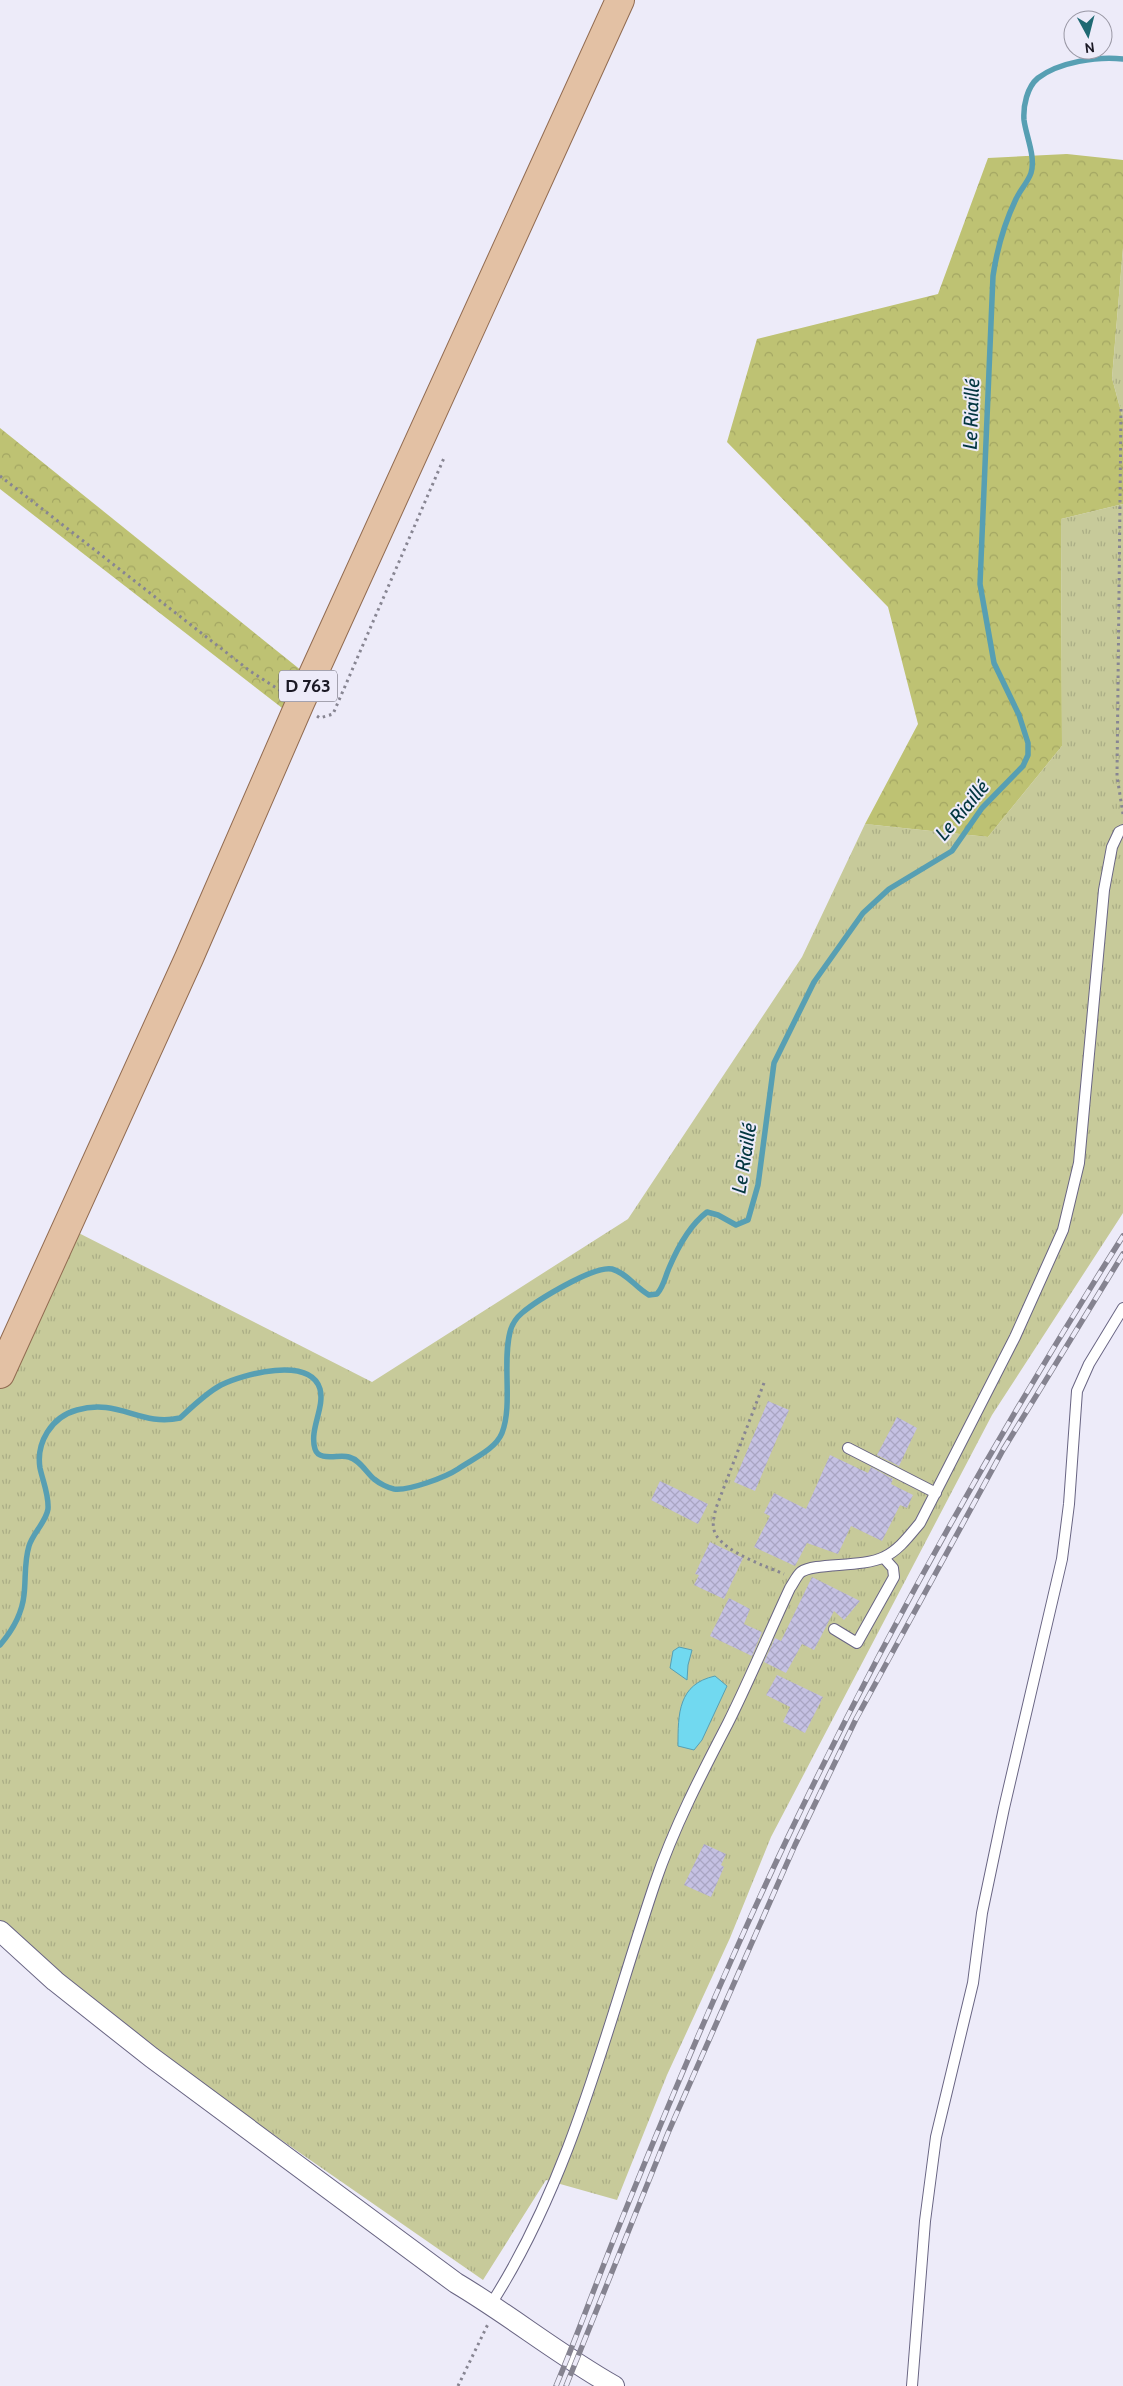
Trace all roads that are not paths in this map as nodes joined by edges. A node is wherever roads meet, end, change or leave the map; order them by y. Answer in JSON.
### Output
{"nodes":[{"id":1,"x":620,"y":0,"type":"edge"},
{"id":2,"x":1123,"y":830,"type":"edge"},
{"id":3,"x":1123,"y":1308,"type":"edge"},
{"id":4,"x":0,"y":1374,"type":"edge"},
{"id":5,"x":848,"y":1448,"type":"dead end"},
{"id":6,"x":936,"y":1493,"type":"junction"},
{"id":7,"x":884,"y":1558,"type":"junction"},
{"id":8,"x":834,"y":1629,"type":"dead end"},
{"id":9,"x":0,"y":1931,"type":"edge"},
{"id":10,"x":493,"y":2306,"type":"junction"},
{"id":11,"x":614,"y":2386,"type":"edge"},
{"id":12,"x":912,"y":2386,"type":"edge"}],
"edges":[{"from":1,"to":4,"type":"main road","number":"D 763"},
{"from":2,"to":6,"type":"lane"},
{"from":3,"to":12,"type":"lane"},
{"from":5,"to":6,"type":"lane"},
{"from":6,"to":7,"type":"lane"},
{"from":7,"to":8,"type":"lane"},
{"from":7,"to":10,"type":"lane"},
{"from":9,"to":10,"type":"street"},
{"from":10,"to":11,"type":"street"}]}
